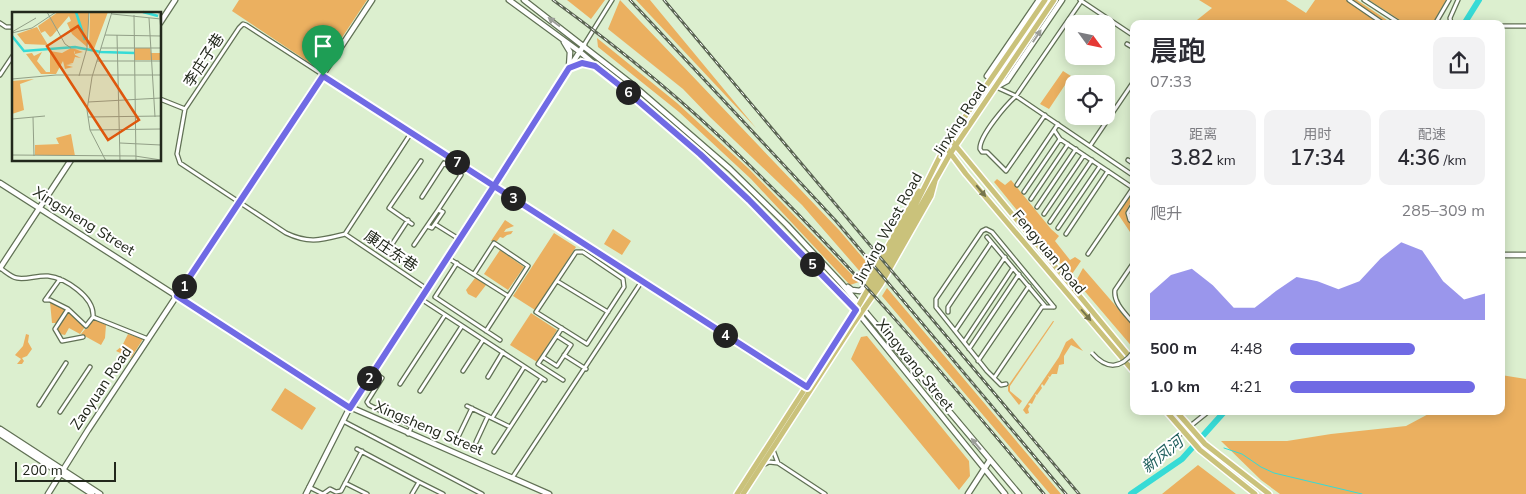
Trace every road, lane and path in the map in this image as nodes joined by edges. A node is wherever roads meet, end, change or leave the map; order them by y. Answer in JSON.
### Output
{"nodes":[{"id":1,"x":175,"y":0,"type":"edge"},
{"id":2,"x":372,"y":0,"type":"edge"},
{"id":3,"x":509,"y":0,"type":"edge"},
{"id":4,"x":524,"y":0,"type":"edge"},
{"id":5,"x":612,"y":0,"type":"edge"},
{"id":6,"x":1039,"y":0,"type":"edge"},
{"id":7,"x":1045,"y":0,"type":"edge"},
{"id":8,"x":1054,"y":0,"type":"edge"},
{"id":9,"x":1062,"y":0,"type":"edge"},
{"id":10,"x":1081,"y":0,"type":"edge"},
{"id":11,"x":1349,"y":0,"type":"edge"},
{"id":12,"x":1364,"y":0,"type":"edge"},
{"id":13,"x":1449,"y":0,"type":"edge"},
{"id":14,"x":1458,"y":0,"type":"edge"},
{"id":15,"x":1378,"y":20,"type":"edge"},
{"id":16,"x":1395,"y":20,"type":"edge"},
{"id":17,"x":1437,"y":20,"type":"edge"},
{"id":18,"x":1451,"y":20,"type":"edge"},
{"id":19,"x":161,"y":21,"type":"edge"},
{"id":20,"x":0,"y":22,"type":"edge"},
{"id":21,"x":1505,"y":26,"type":"edge"},
{"id":22,"x":1526,"y":26,"type":"edge"},
{"id":23,"x":12,"y":28,"type":"edge"},
{"id":24,"x":1130,"y":33,"type":"edge"},
{"id":25,"x":562,"y":38,"type":"junction"},
{"id":26,"x":584,"y":45,"type":"junction"},
{"id":27,"x":580,"y":52,"type":"junction"},
{"id":28,"x":12,"y":57,"type":"edge"},
{"id":29,"x":595,"y":66,"type":"junction"},
{"id":30,"x":569,"y":68,"type":"junction"},
{"id":31,"x":0,"y":75,"type":"edge"},
{"id":32,"x":323,"y":76,"type":"junction"},
{"id":33,"x":988,"y":76,"type":"dead end"},
{"id":34,"x":996,"y":87,"type":"junction"},
{"id":35,"x":1130,"y":88,"type":"edge"},
{"id":36,"x":1016,"y":96,"type":"junction"},
{"id":37,"x":161,"y":99,"type":"edge"},
{"id":38,"x":185,"y":109,"type":"junction"},
{"id":39,"x":1045,"y":115,"type":"junction"},
{"id":40,"x":1058,"y":124,"type":"junction"},
{"id":41,"x":1054,"y":130,"type":"junction"},
{"id":42,"x":411,"y":133,"type":"junction"},
{"id":43,"x":1060,"y":138,"type":"junction"},
{"id":44,"x":950,"y":139,"type":"junction"},
{"id":45,"x":1068,"y":144,"type":"junction"},
{"id":46,"x":946,"y":146,"type":"junction"},
{"id":47,"x":956,"y":146,"type":"junction"},
{"id":48,"x":1090,"y":146,"type":"junction"},
{"id":49,"x":1076,"y":149,"type":"junction"},
{"id":50,"x":950,"y":154,"type":"junction"},
{"id":51,"x":1084,"y":155,"type":"junction"},
{"id":52,"x":1092,"y":160,"type":"junction"},
{"id":53,"x":70,"y":161,"type":"edge"},
{"id":54,"x":420,"y":161,"type":"dead end"},
{"id":55,"x":1100,"y":166,"type":"junction"},
{"id":56,"x":974,"y":168,"type":"junction"},
{"id":57,"x":933,"y":170,"type":"junction"},
{"id":58,"x":965,"y":172,"type":"junction"},
{"id":59,"x":1108,"y":172,"type":"junction"},
{"id":60,"x":1130,"y":173,"type":"edge"},
{"id":61,"x":0,"y":183,"type":"edge"},
{"id":62,"x":1017,"y":184,"type":"dead end"},
{"id":63,"x":494,"y":186,"type":"junction"},
{"id":64,"x":1130,"y":186,"type":"edge"},
{"id":65,"x":1024,"y":192,"type":"dead end"},
{"id":66,"x":1130,"y":192,"type":"edge"},
{"id":67,"x":422,"y":197,"type":"dead end"},
{"id":68,"x":1030,"y":199,"type":"dead end"},
{"id":69,"x":239,"y":203,"type":"junction"},
{"id":70,"x":1037,"y":206,"type":"dead end"},
{"id":71,"x":39,"y":208,"type":"junction"},
{"id":72,"x":438,"y":210,"type":"junction"},
{"id":73,"x":1044,"y":214,"type":"dead end"},
{"id":74,"x":408,"y":220,"type":"junction"},
{"id":75,"x":1050,"y":222,"type":"dead end"},
{"id":76,"x":412,"y":224,"type":"dead end"},
{"id":77,"x":435,"y":224,"type":"junction"},
{"id":78,"x":427,"y":226,"type":"junction"},
{"id":79,"x":1058,"y":228,"type":"dead end"},
{"id":80,"x":345,"y":234,"type":"junction"},
{"id":81,"x":1066,"y":234,"type":"dead end"},
{"id":82,"x":987,"y":237,"type":"dead end"},
{"id":83,"x":460,"y":239,"type":"junction"},
{"id":84,"x":991,"y":242,"type":"junction"},
{"id":85,"x":414,"y":245,"type":"dead end"},
{"id":86,"x":1088,"y":254,"type":"dead end"},
{"id":87,"x":1505,"y":255,"type":"edge"},
{"id":88,"x":1526,"y":255,"type":"edge"},
{"id":89,"x":1004,"y":257,"type":"junction"},
{"id":90,"x":448,"y":258,"type":"junction"},
{"id":91,"x":457,"y":263,"type":"junction"},
{"id":92,"x":408,"y":265,"type":"dead end"},
{"id":93,"x":0,"y":268,"type":"edge"},
{"id":94,"x":1013,"y":268,"type":"junction"},
{"id":95,"x":1130,"y":268,"type":"edge"},
{"id":96,"x":474,"y":274,"type":"junction"},
{"id":97,"x":877,"y":274,"type":"junction"},
{"id":98,"x":1019,"y":274,"type":"junction"},
{"id":99,"x":60,"y":279,"type":"junction"},
{"id":100,"x":557,"y":281,"type":"junction"},
{"id":101,"x":642,"y":281,"type":"junction"},
{"id":102,"x":842,"y":284,"type":"junction"},
{"id":103,"x":868,"y":284,"type":"junction"},
{"id":104,"x":1028,"y":286,"type":"junction"},
{"id":105,"x":427,"y":289,"type":"junction"},
{"id":106,"x":866,"y":293,"type":"junction"},
{"id":107,"x":177,"y":296,"type":"junction"},
{"id":108,"x":508,"y":297,"type":"junction"},
{"id":109,"x":421,"y":299,"type":"junction"},
{"id":110,"x":1045,"y":306,"type":"junction"},
{"id":111,"x":68,"y":309,"type":"junction"},
{"id":112,"x":859,"y":310,"type":"junction"},
{"id":113,"x":608,"y":312,"type":"junction"},
{"id":114,"x":948,"y":312,"type":"dead end"},
{"id":115,"x":445,"y":315,"type":"junction"},
{"id":116,"x":93,"y":317,"type":"junction"},
{"id":117,"x":1130,"y":319,"type":"edge"},
{"id":118,"x":462,"y":326,"type":"junction"},
{"id":119,"x":562,"y":328,"type":"junction"},
{"id":120,"x":955,"y":331,"type":"junction"},
{"id":121,"x":486,"y":332,"type":"junction"},
{"id":122,"x":557,"y":336,"type":"junction"},
{"id":123,"x":83,"y":337,"type":"dead end"},
{"id":124,"x":148,"y":339,"type":"junction"},
{"id":125,"x":483,"y":340,"type":"junction"},
{"id":126,"x":500,"y":340,"type":"dead end"},
{"id":127,"x":964,"y":342,"type":"junction"},
{"id":128,"x":968,"y":349,"type":"junction"},
{"id":129,"x":502,"y":352,"type":"junction"},
{"id":130,"x":1092,"y":354,"type":"dead end"},
{"id":131,"x":564,"y":355,"type":"junction"},
{"id":132,"x":1130,"y":356,"type":"edge"},
{"id":133,"x":543,"y":357,"type":"junction"},
{"id":134,"x":1130,"y":357,"type":"edge"},
{"id":135,"x":978,"y":361,"type":"junction"},
{"id":136,"x":66,"y":364,"type":"dead end"},
{"id":137,"x":90,"y":367,"type":"dead end"},
{"id":138,"x":524,"y":367,"type":"junction"},
{"id":139,"x":1130,"y":367,"type":"edge"},
{"id":140,"x":586,"y":369,"type":"junction"},
{"id":141,"x":463,"y":371,"type":"dead end"},
{"id":142,"x":373,"y":372,"type":"junction"},
{"id":143,"x":488,"y":377,"type":"dead end"},
{"id":144,"x":994,"y":378,"type":"junction"},
{"id":145,"x":563,"y":380,"type":"dead end"},
{"id":146,"x":400,"y":384,"type":"dead end"},
{"id":147,"x":1006,"y":384,"type":"dead end"},
{"id":148,"x":807,"y":387,"type":"junction"},
{"id":149,"x":420,"y":392,"type":"dead end"},
{"id":150,"x":39,"y":405,"type":"dead end"},
{"id":151,"x":467,"y":406,"type":"dead end"},
{"id":152,"x":350,"y":408,"type":"junction"},
{"id":153,"x":472,"y":408,"type":"junction"},
{"id":154,"x":60,"y":412,"type":"dead end"},
{"id":155,"x":1169,"y":415,"type":"edge"},
{"id":156,"x":1179,"y":415,"type":"edge"},
{"id":157,"x":1204,"y":415,"type":"edge"},
{"id":158,"x":490,"y":417,"type":"junction"},
{"id":159,"x":343,"y":421,"type":"junction"},
{"id":160,"x":510,"y":427,"type":"junction"},
{"id":161,"x":1189,"y":428,"type":"junction"},
{"id":162,"x":0,"y":429,"type":"edge"},
{"id":163,"x":1183,"y":432,"type":"junction"},
{"id":164,"x":0,"y":434,"type":"edge"},
{"id":165,"x":408,"y":434,"type":"junction"},
{"id":166,"x":460,"y":435,"type":"dead end"},
{"id":167,"x":1178,"y":436,"type":"dead end"},
{"id":168,"x":476,"y":442,"type":"dead end"},
{"id":169,"x":773,"y":447,"type":"junction"},
{"id":170,"x":357,"y":449,"type":"dead end"},
{"id":171,"x":362,"y":451,"type":"junction"},
{"id":172,"x":494,"y":452,"type":"dead end"},
{"id":173,"x":990,"y":460,"type":"junction"},
{"id":174,"x":778,"y":463,"type":"junction"},
{"id":175,"x":761,"y":466,"type":"junction"},
{"id":176,"x":1231,"y":466,"type":"junction"},
{"id":177,"x":1223,"y":469,"type":"junction"},
{"id":178,"x":984,"y":470,"type":"junction"},
{"id":179,"x":61,"y":472,"type":"junction"},
{"id":180,"x":512,"y":478,"type":"junction"},
{"id":181,"x":1249,"y":479,"type":"junction"},
{"id":182,"x":419,"y":482,"type":"junction"},
{"id":183,"x":345,"y":483,"type":"junction"},
{"id":184,"x":1243,"y":486,"type":"junction"},
{"id":185,"x":309,"y":487,"type":"junction"},
{"id":186,"x":476,"y":490,"type":"junction"},
{"id":187,"x":48,"y":494,"type":"edge"},
{"id":188,"x":92,"y":494,"type":"edge"},
{"id":189,"x":100,"y":494,"type":"edge"},
{"id":190,"x":306,"y":494,"type":"edge"},
{"id":191,"x":323,"y":494,"type":"edge"},
{"id":192,"x":367,"y":494,"type":"edge"},
{"id":193,"x":412,"y":494,"type":"edge"},
{"id":194,"x":441,"y":494,"type":"edge"},
{"id":195,"x":474,"y":494,"type":"edge"},
{"id":196,"x":482,"y":494,"type":"edge"},
{"id":197,"x":549,"y":494,"type":"edge"},
{"id":198,"x":737,"y":494,"type":"edge"},
{"id":199,"x":743,"y":494,"type":"edge"},
{"id":200,"x":825,"y":494,"type":"edge"},
{"id":201,"x":968,"y":494,"type":"edge"},
{"id":202,"x":1005,"y":494,"type":"edge"},
{"id":203,"x":1019,"y":494,"type":"edge"},
{"id":204,"x":1255,"y":494,"type":"edge"},
{"id":205,"x":1269,"y":494,"type":"edge"}],
"edges":[{"from":1,"to":19,"type":"street"},
{"from":2,"to":32,"type":"street","name":"Zaoyuan Road"},
{"from":3,"to":25,"type":"street","name":"Xingwang Street"},
{"from":26,"to":4,"type":"street","name":"Xingwang Street","one_way":true},
{"from":5,"to":26,"type":"street"},
{"from":6,"to":33,"type":"street"},
{"from":7,"to":44,"type":"main road","name":"Jinxing West Road"},
{"from":8,"to":34,"type":"main road","name":"Jinxing Road"},
{"from":34,"to":9,"type":"street","one_way":true},
{"from":10,"to":24,"type":"street"},
{"from":10,"to":36,"type":"street"},
{"from":11,"to":15,"type":"street"},
{"from":12,"to":16,"type":"street"},
{"from":13,"to":17,"type":"street"},
{"from":14,"to":18,"type":"street"},
{"from":20,"to":23,"type":"street"},
{"from":21,"to":22,"type":"street"},
{"from":25,"to":27,"type":"street","name":"Xingwang Street"},
{"from":25,"to":30,"type":"street"},
{"from":26,"to":27,"type":"street"},
{"from":26,"to":102,"type":"street","name":"Xingwang Street"},
{"from":27,"to":29,"type":"street","name":"Xingwang Street"},
{"from":27,"to":30,"type":"street"},
{"from":28,"to":31,"type":"street"},
{"from":29,"to":30,"type":"street"},
{"from":29,"to":112,"type":"street","name":"Xingwang Street"},
{"from":30,"to":63,"type":"street"},
{"from":32,"to":38,"type":"street","name":"李庄子巷"},
{"from":32,"to":42,"type":"street"},
{"from":32,"to":69,"type":"street","name":"Zaoyuan Road"},
{"from":34,"to":36,"type":"street"},
{"from":34,"to":47,"type":"main road","name":"Jinxing Road"},
{"from":35,"to":48,"type":"street"},
{"from":36,"to":39,"type":"street"},
{"from":36,"to":39,"type":"street"},
{"from":37,"to":38,"type":"street"},
{"from":38,"to":69,"type":"street","name":"康庄东巷"},
{"from":39,"to":40,"type":"street"},
{"from":40,"to":41,"type":"street"},
{"from":40,"to":48,"type":"street"},
{"from":41,"to":43,"type":"street"},
{"from":41,"to":62,"type":"street"},
{"from":42,"to":63,"type":"street"},
{"from":42,"to":80,"type":"street"},
{"from":43,"to":45,"type":"street"},
{"from":43,"to":65,"type":"street"},
{"from":44,"to":46,"type":"main road","name":"Jinxing West Road"},
{"from":44,"to":47,"type":"main road","name":"Fengyuan Road"},
{"from":45,"to":49,"type":"street"},
{"from":45,"to":68,"type":"street"},
{"from":46,"to":50,"type":"main road","name":"Fengyuan Road"},
{"from":46,"to":57,"type":"main road","name":"Jinxing West Road"},
{"from":47,"to":50,"type":"main road","name":"Jinxing Road"},
{"from":47,"to":56,"type":"main road","name":"Fengyuan Road"},
{"from":48,"to":60,"type":"street"},
{"from":49,"to":51,"type":"street"},
{"from":49,"to":70,"type":"street"},
{"from":50,"to":58,"type":"main road","name":"Fengyuan Road"},
{"from":50,"to":112,"type":"main road","name":"Jinxing Road"},
{"from":51,"to":52,"type":"street"},
{"from":51,"to":73,"type":"street"},
{"from":52,"to":55,"type":"street"},
{"from":52,"to":75,"type":"street"},
{"from":53,"to":71,"type":"street"},
{"from":54,"to":74,"type":"street"},
{"from":55,"to":59,"type":"street"},
{"from":55,"to":79,"type":"street"},
{"from":56,"to":58,"type":"main road"},
{"from":56,"to":134,"type":"main road","name":"Fengyuan Road"},
{"from":57,"to":97,"type":"main road","name":"Jinxing West Road"},
{"from":57,"to":103,"type":"main road"},
{"from":58,"to":139,"type":"main road","name":"Fengyuan Road","one_way":true},
{"from":59,"to":64,"type":"street"},
{"from":59,"to":81,"type":"street"},
{"from":61,"to":71,"type":"street","name":"Xingsheng Street"},
{"from":63,"to":83,"type":"street"},
{"from":63,"to":101,"type":"street"},
{"from":66,"to":86,"type":"street"},
{"from":67,"to":72,"type":"street"},
{"from":69,"to":80,"type":"street","name":"康庄东巷"},
{"from":69,"to":107,"type":"street","name":"Zaoyuan Road"},
{"from":71,"to":93,"type":"street"},
{"from":71,"to":107,"type":"street","name":"Xingsheng Street"},
{"from":72,"to":77,"type":"street"},
{"from":72,"to":78,"type":"street"},
{"from":74,"to":76,"type":"street"},
{"from":74,"to":92,"type":"street"},
{"from":77,"to":78,"type":"street"},
{"from":77,"to":83,"type":"street"},
{"from":78,"to":85,"type":"street"},
{"from":80,"to":105,"type":"street","name":"康庄东巷"},
{"from":82,"to":84,"type":"street"},
{"from":83,"to":90,"type":"street"},
{"from":84,"to":89,"type":"street"},
{"from":84,"to":114,"type":"street"},
{"from":87,"to":88,"type":"street"},
{"from":89,"to":94,"type":"street"},
{"from":89,"to":120,"type":"street"},
{"from":90,"to":91,"type":"street"},
{"from":90,"to":105,"type":"street"},
{"from":91,"to":96,"type":"street"},
{"from":91,"to":121,"type":"street"},
{"from":93,"to":99,"type":"street"},
{"from":94,"to":98,"type":"street"},
{"from":94,"to":127,"type":"street"},
{"from":95,"to":117,"type":"street"},
{"from":96,"to":108,"type":"street"},
{"from":96,"to":108,"type":"street"},
{"from":97,"to":103,"type":"street"},
{"from":97,"to":106,"type":"main road","name":"Jinxing West Road"},
{"from":98,"to":104,"type":"street"},
{"from":98,"to":128,"type":"street"},
{"from":99,"to":111,"type":"street"},
{"from":99,"to":116,"type":"street"},
{"from":100,"to":113,"type":"street"},
{"from":100,"to":113,"type":"street"},
{"from":100,"to":119,"type":"street"},
{"from":101,"to":140,"type":"street"},
{"from":101,"to":148,"type":"street"},
{"from":102,"to":103,"type":"street"},
{"from":102,"to":112,"type":"street","name":"Xingwang Street"},
{"from":103,"to":106,"type":"main road"},
{"from":104,"to":110,"type":"street"},
{"from":104,"to":135,"type":"street"},
{"from":105,"to":109,"type":"street"},
{"from":106,"to":112,"type":"main road","name":"Jinxing West Road"},
{"from":107,"to":124,"type":"street","name":"Zaoyuan Road"},
{"from":107,"to":152,"type":"street","name":"Xingsheng Street"},
{"from":108,"to":121,"type":"street"},
{"from":109,"to":115,"type":"street"},
{"from":109,"to":142,"type":"street"},
{"from":110,"to":120,"type":"street"},
{"from":110,"to":144,"type":"street"},
{"from":111,"to":116,"type":"street"},
{"from":111,"to":123,"type":"street"},
{"from":112,"to":148,"type":"main road","name":"Jinxing West Road"},
{"from":112,"to":169,"type":"main road","name":"Jinxing West Road"},
{"from":173,"to":112,"type":"street","name":"Xingwang Street","one_way":true},
{"from":112,"to":178,"type":"street","name":"Xingwang Street"},
{"from":113,"to":119,"type":"street"},
{"from":115,"to":118,"type":"street"},
{"from":115,"to":146,"type":"street"},
{"from":116,"to":124,"type":"street"},
{"from":118,"to":125,"type":"street"},
{"from":118,"to":149,"type":"street"},
{"from":119,"to":122,"type":"street"},
{"from":120,"to":127,"type":"street"},
{"from":121,"to":126,"type":"street"},
{"from":122,"to":131,"type":"street"},
{"from":122,"to":133,"type":"street"},
{"from":124,"to":179,"type":"street","name":"Zaoyuan Road"},
{"from":125,"to":129,"type":"street"},
{"from":125,"to":141,"type":"street"},
{"from":127,"to":128,"type":"street"},
{"from":128,"to":135,"type":"street"},
{"from":129,"to":138,"type":"street"},
{"from":129,"to":143,"type":"street"},
{"from":130,"to":132,"type":"street","bridge":true},
{"from":131,"to":133,"type":"street"},
{"from":131,"to":140,"type":"street"},
{"from":133,"to":145,"type":"street"},
{"from":135,"to":144,"type":"street"},
{"from":136,"to":150,"type":"street"},
{"from":137,"to":154,"type":"street"},
{"from":138,"to":158,"type":"street"},
{"from":138,"to":160,"type":"street"},
{"from":140,"to":180,"type":"street"},
{"from":142,"to":152,"type":"street"},
{"from":142,"to":165,"type":"street"},
{"from":144,"to":147,"type":"street"},
{"from":148,"to":198,"type":"main road","name":"Jinxing West Road"},
{"from":151,"to":153,"type":"street"},
{"from":152,"to":159,"type":"street"},
{"from":152,"to":165,"type":"street","name":"Xingsheng Street"},
{"from":153,"to":158,"type":"street"},
{"from":153,"to":166,"type":"street"},
{"from":155,"to":163,"type":"main road"},
{"from":156,"to":161,"type":"main road"},
{"from":157,"to":161,"type":"street"},
{"from":158,"to":160,"type":"street"},
{"from":158,"to":168,"type":"street"},
{"from":159,"to":185,"type":"street"},
{"from":159,"to":186,"type":"street"},
{"from":160,"to":172,"type":"street"},
{"from":161,"to":163,"type":"street"},
{"from":161,"to":176,"type":"main road"},
{"from":162,"to":179,"type":"street"},
{"from":163,"to":167,"type":"street"},
{"from":163,"to":177,"type":"main road"},
{"from":164,"to":179,"type":"street"},
{"from":165,"to":180,"type":"street","name":"Xingsheng Street"},
{"from":169,"to":174,"type":"street"},
{"from":169,"to":175,"type":"main road","name":"Jinxing West Road"},
{"from":170,"to":171,"type":"street"},
{"from":171,"to":182,"type":"street"},
{"from":171,"to":183,"type":"street"},
{"from":173,"to":178,"type":"street"},
{"from":173,"to":203,"type":"street","name":"Xingwang Street"},
{"from":174,"to":175,"type":"street"},
{"from":174,"to":200,"type":"street"},
{"from":175,"to":199,"type":"main road","name":"Jinxing West Road"},
{"from":176,"to":177,"type":"main road"},
{"from":176,"to":181,"type":"main road"},
{"from":177,"to":184,"type":"main road"},
{"from":178,"to":201,"type":"street"},
{"from":178,"to":202,"type":"street","name":"Xingwang Street"},
{"from":179,"to":187,"type":"street","name":"Zaoyuan Road"},
{"from":179,"to":188,"type":"street"},
{"from":179,"to":189,"type":"street"},
{"from":180,"to":197,"type":"street","name":"Xingsheng Street"},
{"from":181,"to":184,"type":"main road"},
{"from":181,"to":205,"type":"main road"},
{"from":182,"to":193,"type":"street"},
{"from":182,"to":194,"type":"street"},
{"from":183,"to":191,"type":"street"},
{"from":183,"to":192,"type":"street"},
{"from":184,"to":204,"type":"main road"},
{"from":185,"to":190,"type":"street"},
{"from":185,"to":191,"type":"street"},
{"from":186,"to":195,"type":"street"},
{"from":186,"to":196,"type":"street"}]}
